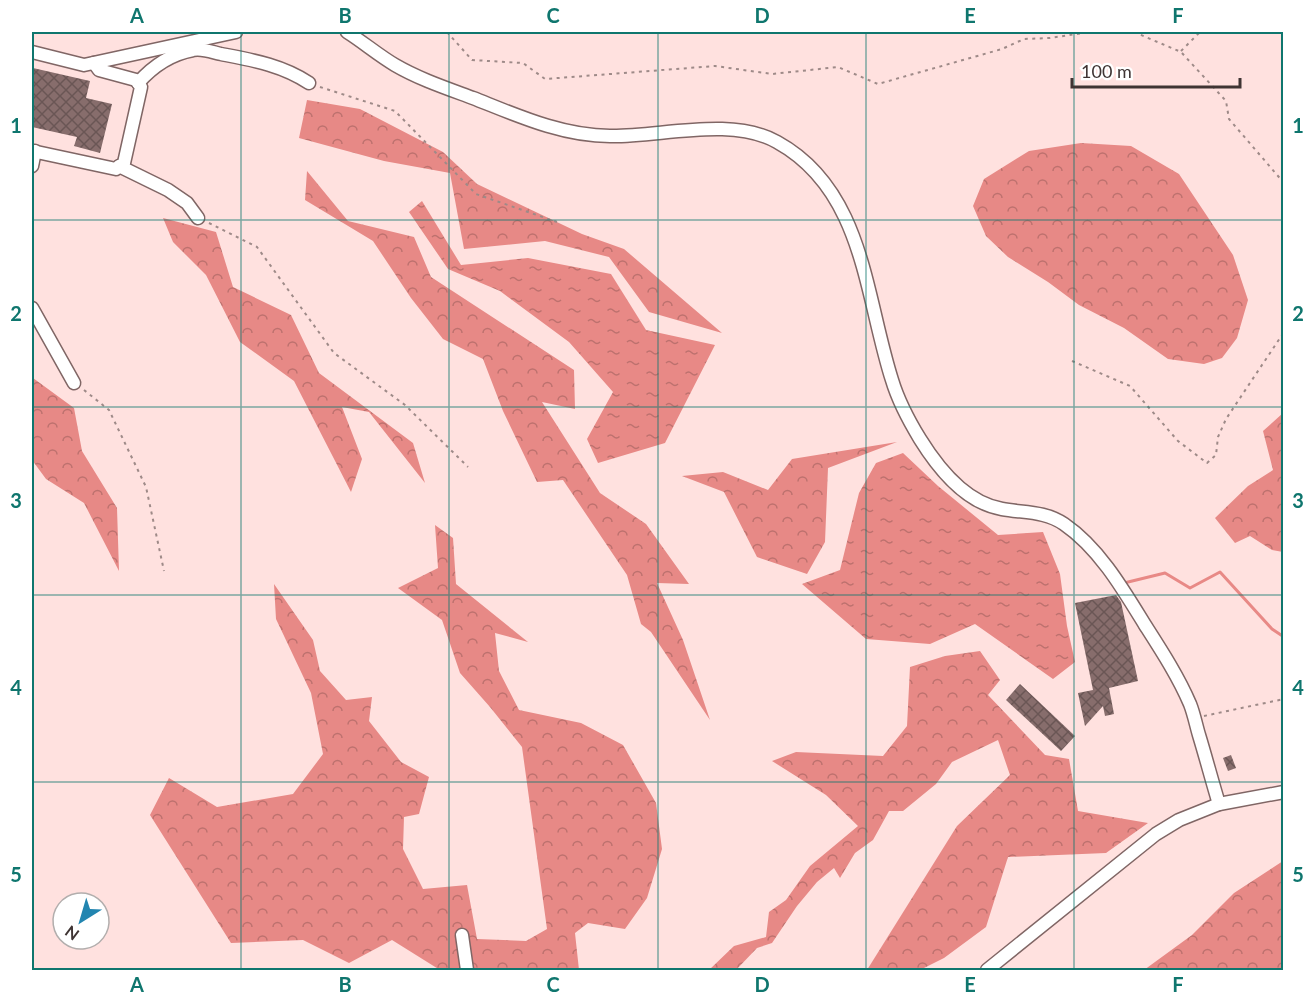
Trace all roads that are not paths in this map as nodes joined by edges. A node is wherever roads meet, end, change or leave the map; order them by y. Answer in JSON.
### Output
{"nodes":[{"id":1,"x":236,"y":32,"type":"edge"},
{"id":2,"x":347,"y":32,"type":"edge"},
{"id":3,"x":32,"y":52,"type":"edge"},
{"id":4,"x":94,"y":63,"type":"junction"},
{"id":5,"x":138,"y":83,"type":"junction"},
{"id":6,"x":309,"y":83,"type":"road end"},
{"id":7,"x":33,"y":151,"type":"edge"},
{"id":8,"x":32,"y":166,"type":"edge"},
{"id":9,"x":120,"y":166,"type":"junction"},
{"id":10,"x":198,"y":218,"type":"road end"},
{"id":11,"x":32,"y":308,"type":"edge"},
{"id":12,"x":74,"y":383,"type":"road end"},
{"id":13,"x":1284,"y":792,"type":"edge"},
{"id":14,"x":1219,"y":804,"type":"junction"},
{"id":15,"x":462,"y":935,"type":"dead end"},
{"id":16,"x":467,"y":970,"type":"edge"},
{"id":17,"x":987,"y":970,"type":"edge"}],
"edges":[{"from":1,"to":4,"type":"street"},
{"from":2,"to":14,"type":"street"},
{"from":3,"to":4,"type":"street"},
{"from":4,"to":5,"type":"street"},
{"from":5,"to":6,"type":"street"},
{"from":5,"to":9,"type":"street"},
{"from":7,"to":8,"type":"street"},
{"from":7,"to":9,"type":"street"},
{"from":9,"to":10,"type":"street"},
{"from":11,"to":12,"type":"street"},
{"from":13,"to":14,"type":"street"},
{"from":14,"to":17,"type":"street"},
{"from":15,"to":16,"type":"street"}]}
